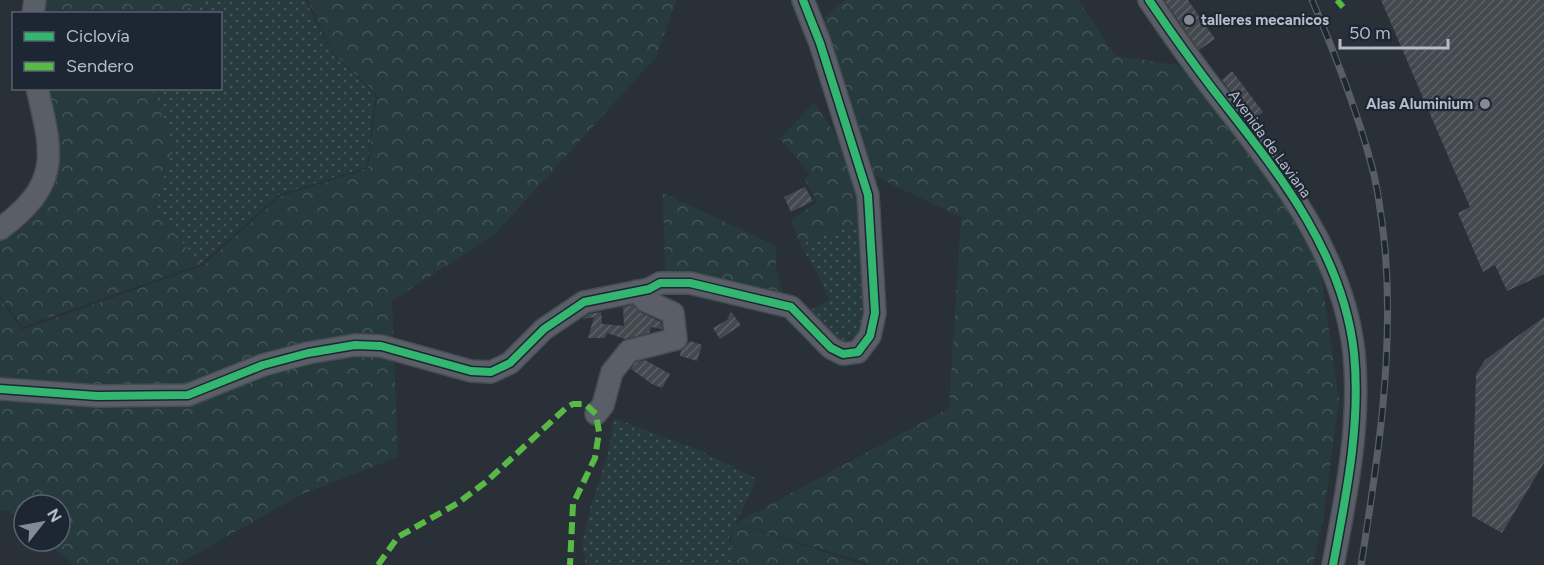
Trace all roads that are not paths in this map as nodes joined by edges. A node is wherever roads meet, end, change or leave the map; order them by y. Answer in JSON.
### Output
{"nodes":[{"id":1,"x":803,"y":0,"type":"edge"},
{"id":2,"x":1149,"y":0,"type":"edge"},
{"id":3,"x":38,"y":90,"type":"edge"},
{"id":4,"x":0,"y":229,"type":"edge"},
{"id":5,"x":637,"y":291,"type":"junction"},
{"id":6,"x":0,"y":389,"type":"edge"},
{"id":7,"x":596,"y":414,"type":"dead end"},
{"id":8,"x":1333,"y":565,"type":"edge"}],
"edges":[{"from":1,"to":5,"type":"street"},
{"from":2,"to":8,"type":"street","name":"Avenida de Laviana"},
{"from":3,"to":4,"type":"street"},
{"from":5,"to":6,"type":"street"},
{"from":5,"to":7,"type":"street"}]}
